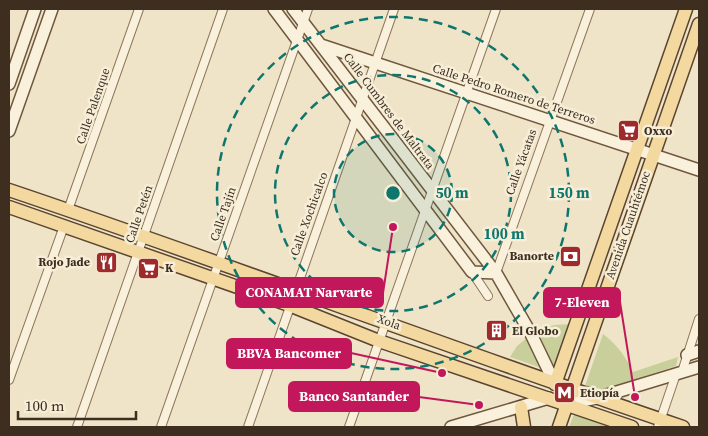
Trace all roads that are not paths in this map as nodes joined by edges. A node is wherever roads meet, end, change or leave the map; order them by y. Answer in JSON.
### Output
{"nodes":[{"id":1,"x":35,"y":9,"type":"edge"},
{"id":2,"x":52,"y":9,"type":"edge"},
{"id":3,"x":139,"y":9,"type":"edge"},
{"id":4,"x":223,"y":9,"type":"edge"},
{"id":5,"x":274,"y":9,"type":"edge"},
{"id":6,"x":293,"y":9,"type":"edge"},
{"id":7,"x":308,"y":9,"type":"edge"},
{"id":8,"x":394,"y":9,"type":"edge"},
{"id":9,"x":496,"y":9,"type":"edge"},
{"id":10,"x":590,"y":9,"type":"edge"},
{"id":11,"x":686,"y":9,"type":"edge"},
{"id":12,"x":303,"y":23,"type":"junction"},
{"id":13,"x":699,"y":24,"type":"edge"},
{"id":14,"x":297,"y":39,"type":"junction"},
{"id":15,"x":321,"y":45,"type":"junction"},
{"id":16,"x":375,"y":63,"type":"junction"},
{"id":17,"x":9,"y":84,"type":"edge"},
{"id":18,"x":466,"y":92,"type":"junction"},
{"id":19,"x":362,"y":99,"type":"junction"},
{"id":20,"x":356,"y":117,"type":"junction"},
{"id":21,"x":550,"y":120,"type":"junction"},
{"id":22,"x":9,"y":131,"type":"edge"},
{"id":23,"x":637,"y":149,"type":"junction"},
{"id":24,"x":653,"y":154,"type":"junction"},
{"id":25,"x":699,"y":170,"type":"edge"},
{"id":26,"x":9,"y":190,"type":"edge"},
{"id":27,"x":432,"y":192,"type":"junction"},
{"id":28,"x":9,"y":207,"type":"edge"},
{"id":29,"x":68,"y":210,"type":"junction"},
{"id":30,"x":426,"y":210,"type":"junction"},
{"id":31,"x":64,"y":226,"type":"junction"},
{"id":32,"x":143,"y":236,"type":"junction"},
{"id":33,"x":138,"y":252,"type":"junction"},
{"id":34,"x":218,"y":262,"type":"junction"},
{"id":35,"x":472,"y":272,"type":"junction"},
{"id":36,"x":496,"y":273,"type":"junction"},
{"id":37,"x":212,"y":278,"type":"junction"},
{"id":38,"x":295,"y":288,"type":"junction"},
{"id":39,"x":488,"y":296,"type":"dead end"},
{"id":40,"x":289,"y":305,"type":"junction"},
{"id":41,"x":699,"y":319,"type":"edge"},
{"id":42,"x":386,"y":322,"type":"junction"},
{"id":43,"x":379,"y":340,"type":"junction"},
{"id":44,"x":699,"y":351,"type":"edge"},
{"id":45,"x":687,"y":354,"type":"junction"},
{"id":46,"x":699,"y":367,"type":"edge"},
{"id":47,"x":679,"y":373,"type":"junction"},
{"id":48,"x":9,"y":380,"type":"edge"},
{"id":49,"x":555,"y":384,"type":"junction"},
{"id":50,"x":572,"y":389,"type":"junction"},
{"id":51,"x":549,"y":398,"type":"junction"},
{"id":52,"x":597,"y":398,"type":"junction"},
{"id":53,"x":567,"y":404,"type":"junction"},
{"id":54,"x":520,"y":407,"type":"junction"},
{"id":55,"x":659,"y":423,"type":"edge"},
{"id":56,"x":76,"y":427,"type":"edge"},
{"id":57,"x":161,"y":427,"type":"edge"},
{"id":58,"x":248,"y":427,"type":"edge"},
{"id":59,"x":349,"y":427,"type":"edge"},
{"id":60,"x":451,"y":427,"type":"edge"},
{"id":61,"x":524,"y":427,"type":"edge"},
{"id":62,"x":559,"y":427,"type":"edge"},
{"id":63,"x":632,"y":427,"type":"edge"},
{"id":64,"x":683,"y":427,"type":"edge"}],
"edges":[{"from":1,"to":17,"type":"main road"},
{"from":2,"to":22,"type":"main road"},
{"from":3,"to":29,"type":"street","name":"Calle Palenque"},
{"from":4,"to":32,"type":"street","name":"Calle Petén"},
{"from":5,"to":14,"type":"main road"},
{"from":6,"to":12,"type":"main road","name":"Calle Cumbres de Maltrata"},
{"from":7,"to":12,"type":"street","name":"Calle Tajín"},
{"from":8,"to":16,"type":"street","name":"Calle Xochicalco"},
{"from":9,"to":18,"type":"street"},
{"from":10,"to":21,"type":"street","name":"Calle Yácatas"},
{"from":11,"to":23,"type":"main road","name":"Avenida Cuauhtémoc"},
{"from":12,"to":14,"type":"street","name":"Calle Tajín"},
{"from":12,"to":15,"type":"main road","name":"Calle Cumbres de Maltrata"},
{"from":13,"to":24,"type":"main road","name":"Avenida Cuauhtémoc"},
{"from":14,"to":20,"type":"main road"},
{"from":14,"to":34,"type":"street","name":"Calle Tajín"},
{"from":15,"to":16,"type":"main road","name":"Calle Pedro Romero de Terreros"},
{"from":15,"to":19,"type":"main road","name":"Calle Cumbres de Maltrata"},
{"from":16,"to":18,"type":"main road","name":"Calle Pedro Romero de Terreros"},
{"from":16,"to":19,"type":"street","name":"Calle Xochicalco"},
{"from":18,"to":21,"type":"main road","name":"Calle Pedro Romero de Terreros"},
{"from":18,"to":27,"type":"street"},
{"from":19,"to":20,"type":"street","name":"Calle Xochicalco"},
{"from":19,"to":27,"type":"main road","name":"Calle Cumbres de Maltrata"},
{"from":20,"to":30,"type":"main road"},
{"from":20,"to":38,"type":"street","name":"Calle Xochicalco"},
{"from":21,"to":23,"type":"main road","name":"Calle Pedro Romero de Terreros"},
{"from":21,"to":36,"type":"street","name":"Calle Yácatas"},
{"from":23,"to":24,"type":"main road","name":"Calle Pedro Romero de Terreros"},
{"from":23,"to":49,"type":"main road","name":"Avenida Cuauhtémoc"},
{"from":24,"to":25,"type":"main road","name":"Calle Pedro Romero de Terreros"},
{"from":24,"to":50,"type":"main road","name":"Avenida Cuauhtémoc"},
{"from":26,"to":29,"type":"main road","name":"Xola"},
{"from":27,"to":30,"type":"street"},
{"from":27,"to":36,"type":"main road","name":"Calle Cumbres de Maltrata"},
{"from":28,"to":31,"type":"main road","name":"Xola"},
{"from":29,"to":32,"type":"main road","name":"Xola"},
{"from":30,"to":35,"type":"main road"},
{"from":30,"to":42,"type":"street"},
{"from":31,"to":33,"type":"main road","name":"Xola"},
{"from":31,"to":48,"type":"street"},
{"from":32,"to":33,"type":"street","name":"Calle Petén"},
{"from":32,"to":34,"type":"main road","name":"Xola"},
{"from":33,"to":37,"type":"main road","name":"Xola"},
{"from":33,"to":56,"type":"street","name":"Calle Petén"},
{"from":34,"to":37,"type":"street","name":"Calle Tajín"},
{"from":34,"to":38,"type":"main road","name":"Xola"},
{"from":35,"to":36,"type":"main road"},
{"from":35,"to":39,"type":"street"},
{"from":36,"to":49,"type":"main road","name":"Calle Cumbres de Maltrata"},
{"from":37,"to":40,"type":"main road","name":"Xola"},
{"from":37,"to":57,"type":"street","name":"Calle Tajín"},
{"from":38,"to":40,"type":"street","name":"Calle Xochicalco"},
{"from":38,"to":42,"type":"main road","name":"Xola"},
{"from":40,"to":43,"type":"main road","name":"Xola"},
{"from":40,"to":58,"type":"street","name":"Calle Xochicalco"},
{"from":41,"to":45,"type":"street"},
{"from":42,"to":43,"type":"street"},
{"from":42,"to":49,"type":"main road","name":"Xola"},
{"from":43,"to":51,"type":"main road","name":"Xola"},
{"from":43,"to":59,"type":"street"},
{"from":44,"to":45,"type":"main road"},
{"from":45,"to":47,"type":"street"},
{"from":46,"to":47,"type":"main road"},
{"from":47,"to":52,"type":"main road"},
{"from":47,"to":55,"type":"street"},
{"from":49,"to":50,"type":"main road","name":"Xola"},
{"from":50,"to":52,"type":"main road","name":"Xola"},
{"from":50,"to":53,"type":"main road","name":"Avenida Cuauhtémoc"},
{"from":51,"to":53,"type":"main road","name":"Xola"},
{"from":51,"to":54,"type":"main road"},
{"from":52,"to":53,"type":"main road"},
{"from":52,"to":55,"type":"main road","name":"Xola"},
{"from":53,"to":62,"type":"main road","name":"Avenida Cuauhtémoc"},
{"from":53,"to":63,"type":"main road","name":"Xola"},
{"from":54,"to":60,"type":"main road"},
{"from":54,"to":61,"type":"main road"},
{"from":55,"to":64,"type":"main road","name":"Xola"}]}
